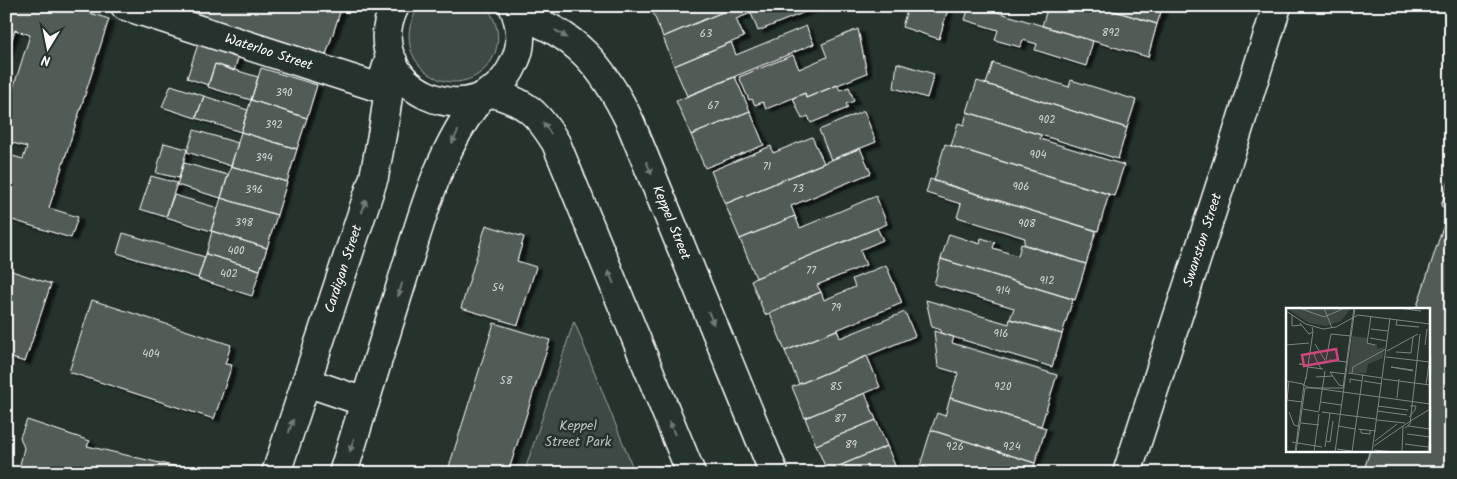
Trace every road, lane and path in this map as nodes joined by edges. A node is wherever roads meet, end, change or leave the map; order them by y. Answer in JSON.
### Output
{"nodes":[{"id":1,"x":125,"y":6,"type":"edge"},
{"id":2,"x":396,"y":6,"type":"edge"},
{"id":3,"x":1277,"y":6,"type":"edge"},
{"id":4,"x":515,"y":10,"type":"edge"},
{"id":5,"x":392,"y":58,"type":"junction"},
{"id":6,"x":485,"y":94,"type":"junction"},
{"id":7,"x":306,"y":382,"type":"junction"},
{"id":8,"x":365,"y":402,"type":"junction"},
{"id":9,"x":276,"y":473,"type":"edge"},
{"id":10,"x":343,"y":473,"type":"edge"},
{"id":11,"x":691,"y":473,"type":"edge"},
{"id":12,"x":774,"y":473,"type":"edge"},
{"id":13,"x":1127,"y":473,"type":"edge"}],
"edges":[{"from":1,"to":5,"type":"street","name":"Waterloo Street"},
{"from":2,"to":5,"type":"street"},
{"from":3,"to":13,"type":"street","name":"Swanston Street"},
{"from":4,"to":6,"type":"street"},
{"from":4,"to":12,"type":"street","name":"Keppel Street","one_way":true},
{"from":5,"to":6,"type":"street"},
{"from":7,"to":5,"type":"street","name":"Cardigan Street","one_way":true},
{"from":6,"to":8,"type":"street","one_way":true},
{"from":11,"to":6,"type":"street","one_way":true},
{"from":7,"to":8,"type":"street"},
{"from":9,"to":7,"type":"street","name":"Cardigan Street","one_way":true},
{"from":8,"to":10,"type":"street","one_way":true}]}
